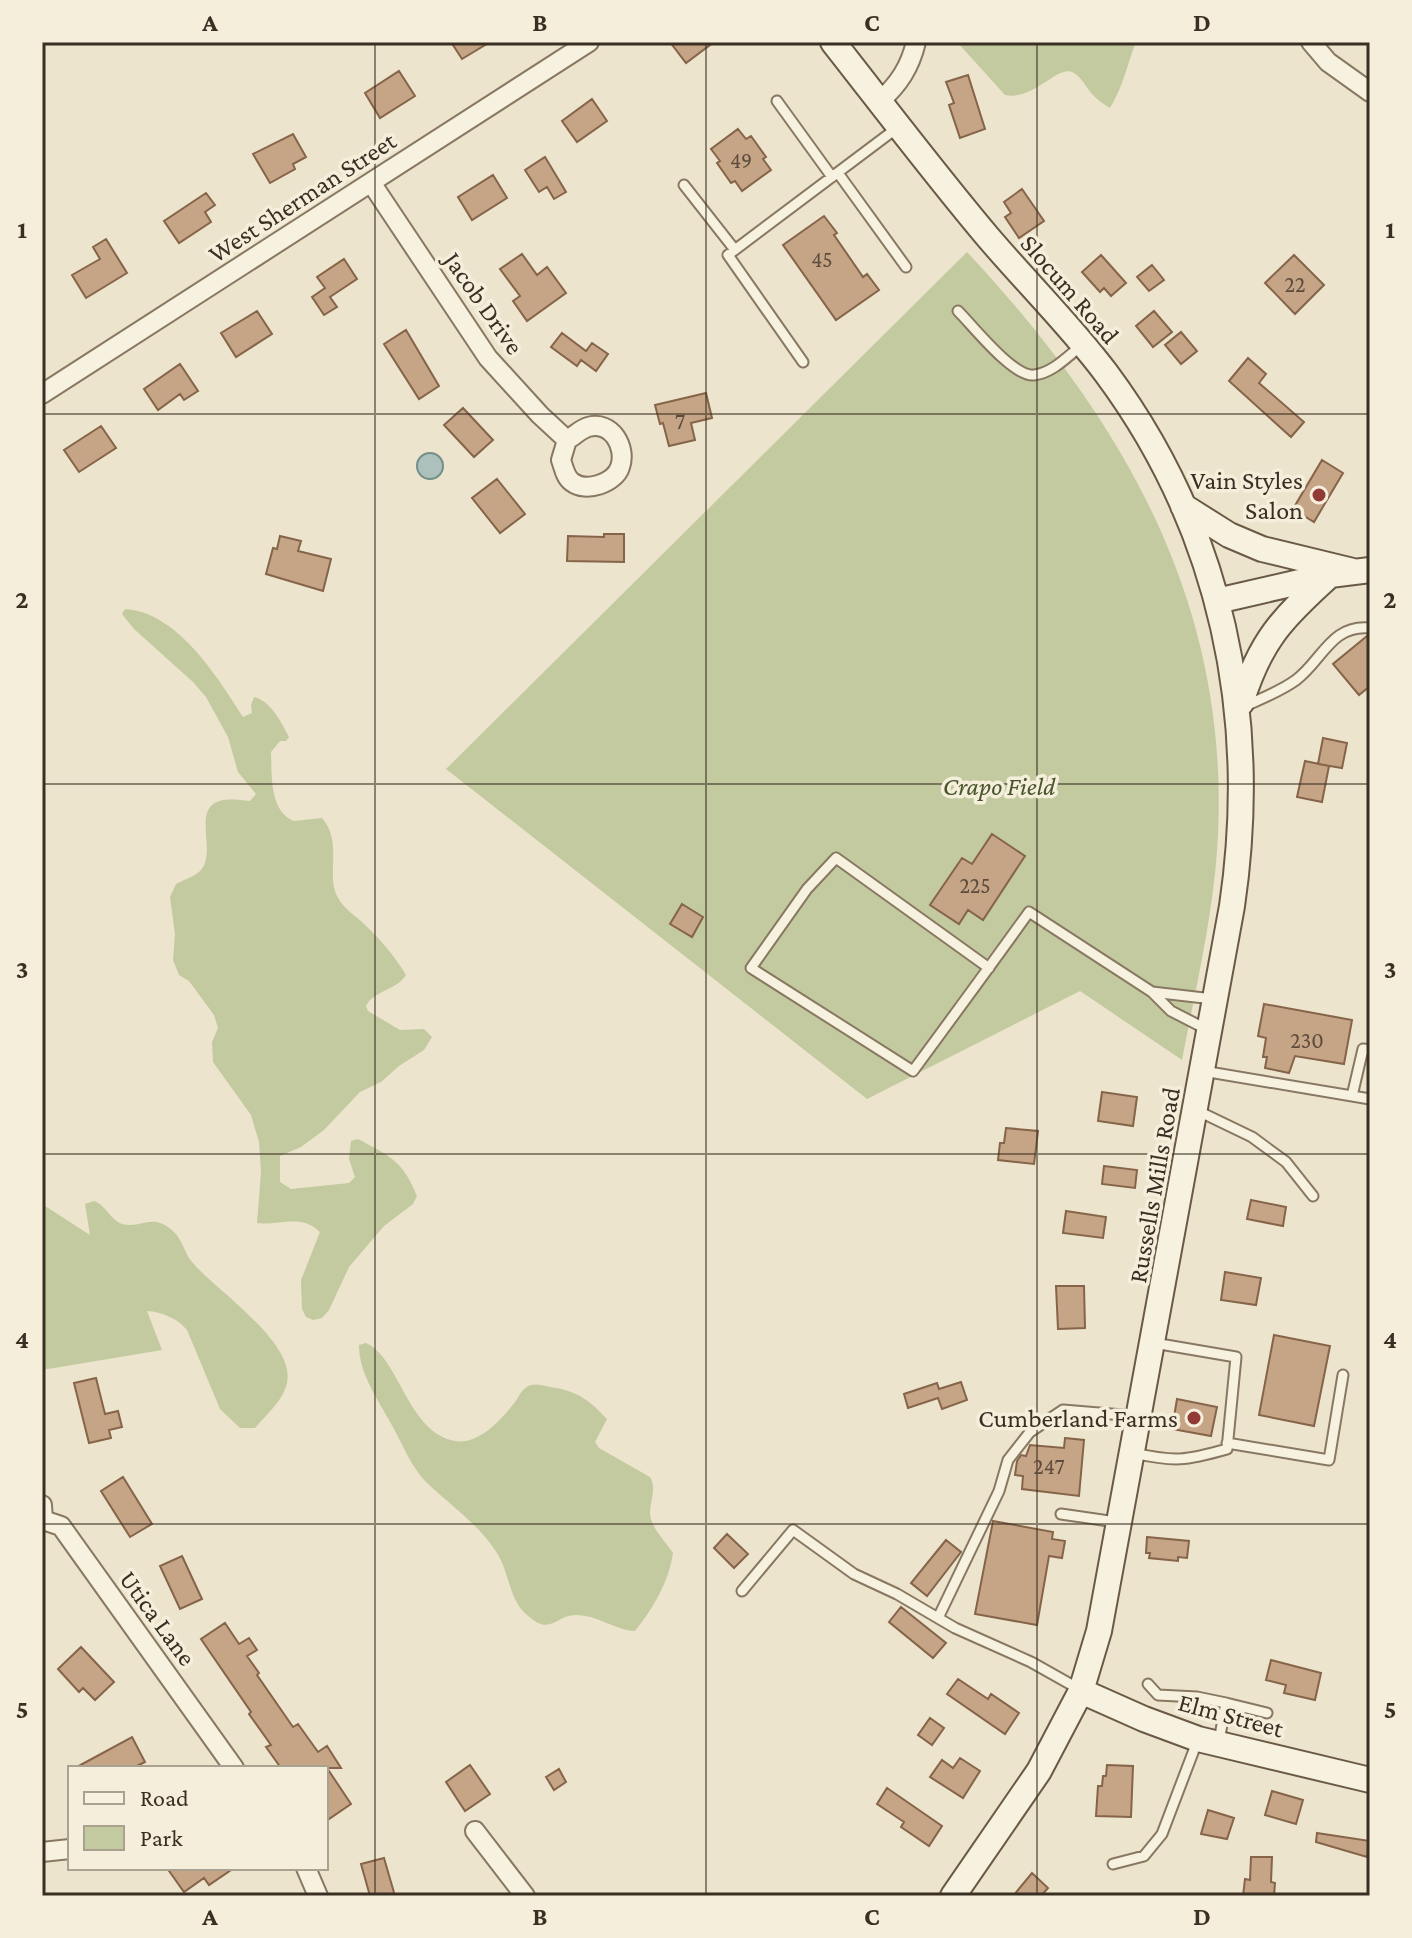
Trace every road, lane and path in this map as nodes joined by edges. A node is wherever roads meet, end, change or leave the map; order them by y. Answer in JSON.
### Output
{"nodes":[{"id":1,"x":589,"y":42,"type":"edge"},
{"id":2,"x":833,"y":42,"type":"edge"},
{"id":3,"x":916,"y":42,"type":"edge"},
{"id":4,"x":1311,"y":42,"type":"edge"},
{"id":5,"x":1370,"y":92,"type":"edge"},
{"id":6,"x":777,"y":101,"type":"dead end"},
{"id":7,"x":880,"y":101,"type":"junction"},
{"id":8,"x":899,"y":126,"type":"junction"},
{"id":9,"x":835,"y":175,"type":"junction"},
{"id":10,"x":372,"y":184,"type":"junction"},
{"id":11,"x":684,"y":185,"type":"dead end"},
{"id":12,"x":735,"y":250,"type":"junction"},
{"id":13,"x":906,"y":267,"type":"dead end"},
{"id":14,"x":958,"y":311,"type":"dead end"},
{"id":15,"x":1082,"y":345,"type":"junction"},
{"id":16,"x":803,"y":362,"type":"dead end"},
{"id":17,"x":42,"y":394,"type":"edge"},
{"id":18,"x":567,"y":440,"type":"dead end"},
{"id":19,"x":1183,"y":506,"type":"junction"},
{"id":20,"x":1351,"y":572,"type":"edge"},
{"id":21,"x":1217,"y":601,"type":"junction"},
{"id":22,"x":1370,"y":628,"type":"edge"},
{"id":23,"x":1239,"y":709,"type":"junction"},
{"id":24,"x":989,"y":968,"type":"junction"},
{"id":25,"x":1152,"y":992,"type":"junction"},
{"id":26,"x":1216,"y":999,"type":"junction"},
{"id":27,"x":1211,"y":1031,"type":"junction"},
{"id":28,"x":1370,"y":1050,"type":"edge"},
{"id":29,"x":1203,"y":1071,"type":"junction"},
{"id":30,"x":1352,"y":1096,"type":"junction"},
{"id":31,"x":1370,"y":1099,"type":"edge"},
{"id":32,"x":1196,"y":1110,"type":"junction"},
{"id":33,"x":1313,"y":1196,"type":"dead end"},
{"id":34,"x":1153,"y":1343,"type":"junction"},
{"id":35,"x":1343,"y":1375,"type":"dead end"},
{"id":36,"x":1139,"y":1416,"type":"junction"},
{"id":37,"x":1227,"y":1443,"type":"junction"},
{"id":38,"x":1133,"y":1453,"type":"junction"},
{"id":39,"x":42,"y":1505,"type":"edge"},
{"id":40,"x":1061,"y":1514,"type":"dead end"},
{"id":41,"x":42,"y":1520,"type":"edge"},
{"id":42,"x":1120,"y":1522,"type":"junction"},
{"id":43,"x":742,"y":1591,"type":"dead end"},
{"id":44,"x":938,"y":1618,"type":"junction"},
{"id":45,"x":1148,"y":1684,"type":"dead end"},
{"id":46,"x":1081,"y":1691,"type":"junction"},
{"id":47,"x":1226,"y":1703,"type":"junction"},
{"id":48,"x":1267,"y":1713,"type":"dead end"},
{"id":49,"x":1208,"y":1742,"type":"junction"},
{"id":50,"x":233,"y":1766,"type":"edge"},
{"id":51,"x":1370,"y":1780,"type":"edge"},
{"id":52,"x":475,"y":1831,"type":"dead end"},
{"id":53,"x":68,"y":1849,"type":"edge"},
{"id":54,"x":42,"y":1852,"type":"edge"},
{"id":55,"x":1113,"y":1864,"type":"dead end"},
{"id":56,"x":307,"y":1870,"type":"edge"},
{"id":57,"x":318,"y":1896,"type":"edge"},
{"id":58,"x":525,"y":1896,"type":"edge"},
{"id":59,"x":953,"y":1896,"type":"edge"}],
"edges":[{"from":1,"to":10,"type":"street","name":"West Sherman Street"},
{"from":2,"to":7,"type":"main road","name":"Slocum Road"},
{"from":3,"to":7,"type":"street"},
{"from":4,"to":5,"type":"street"},
{"from":6,"to":9,"type":"lane"},
{"from":7,"to":8,"type":"main road","name":"Slocum Road"},
{"from":8,"to":9,"type":"lane"},
{"from":8,"to":15,"type":"main road","name":"Slocum Road"},
{"from":9,"to":12,"type":"lane"},
{"from":9,"to":13,"type":"lane"},
{"from":10,"to":17,"type":"street","name":"West Sherman Street"},
{"from":10,"to":18,"type":"street","name":"Jacob Drive"},
{"from":11,"to":12,"type":"lane"},
{"from":12,"to":16,"type":"lane"},
{"from":14,"to":15,"type":"lane"},
{"from":15,"to":19,"type":"main road","name":"Slocum Road"},
{"from":19,"to":20,"type":"main road"},
{"from":19,"to":21,"type":"main road","name":"Slocum Road"},
{"from":20,"to":21,"type":"main road"},
{"from":20,"to":23,"type":"main road"},
{"from":21,"to":23,"type":"main road","name":"Russells Mills Road"},
{"from":22,"to":23,"type":"lane"},
{"from":23,"to":26,"type":"main road","name":"Russells Mills Road"},
{"from":24,"to":24,"type":"lane"},
{"from":24,"to":25,"type":"lane"},
{"from":25,"to":26,"type":"lane"},
{"from":25,"to":27,"type":"lane"},
{"from":26,"to":27,"type":"main road","name":"Russells Mills Road"},
{"from":27,"to":29,"type":"main road","name":"Russells Mills Road"},
{"from":28,"to":30,"type":"lane"},
{"from":29,"to":30,"type":"lane"},
{"from":29,"to":32,"type":"main road","name":"Russells Mills Road"},
{"from":30,"to":31,"type":"lane"},
{"from":32,"to":33,"type":"lane"},
{"from":32,"to":34,"type":"main road","name":"Russells Mills Road"},
{"from":34,"to":36,"type":"main road","name":"Russells Mills Road"},
{"from":34,"to":37,"type":"lane"},
{"from":35,"to":37,"type":"lane"},
{"from":36,"to":38,"type":"main road","name":"Russells Mills Road"},
{"from":36,"to":44,"type":"lane"},
{"from":37,"to":38,"type":"lane"},
{"from":38,"to":42,"type":"main road","name":"Russells Mills Road"},
{"from":39,"to":41,"type":"street","name":"Utica Lane"},
{"from":40,"to":42,"type":"lane"},
{"from":41,"to":50,"type":"street","name":"Utica Lane"},
{"from":42,"to":46,"type":"main road","name":"Russells Mills Road"},
{"from":43,"to":44,"type":"lane"},
{"from":44,"to":46,"type":"lane"},
{"from":45,"to":47,"type":"lane"},
{"from":46,"to":49,"type":"main road","name":"Elm Street"},
{"from":46,"to":59,"type":"main road","name":"Russells Mills Road"},
{"from":47,"to":48,"type":"lane"},
{"from":47,"to":49,"type":"lane"},
{"from":49,"to":51,"type":"main road","name":"Elm Street"},
{"from":49,"to":55,"type":"lane"},
{"from":52,"to":58,"type":"street"},
{"from":53,"to":54,"type":"street"},
{"from":56,"to":57,"type":"street"}]}
